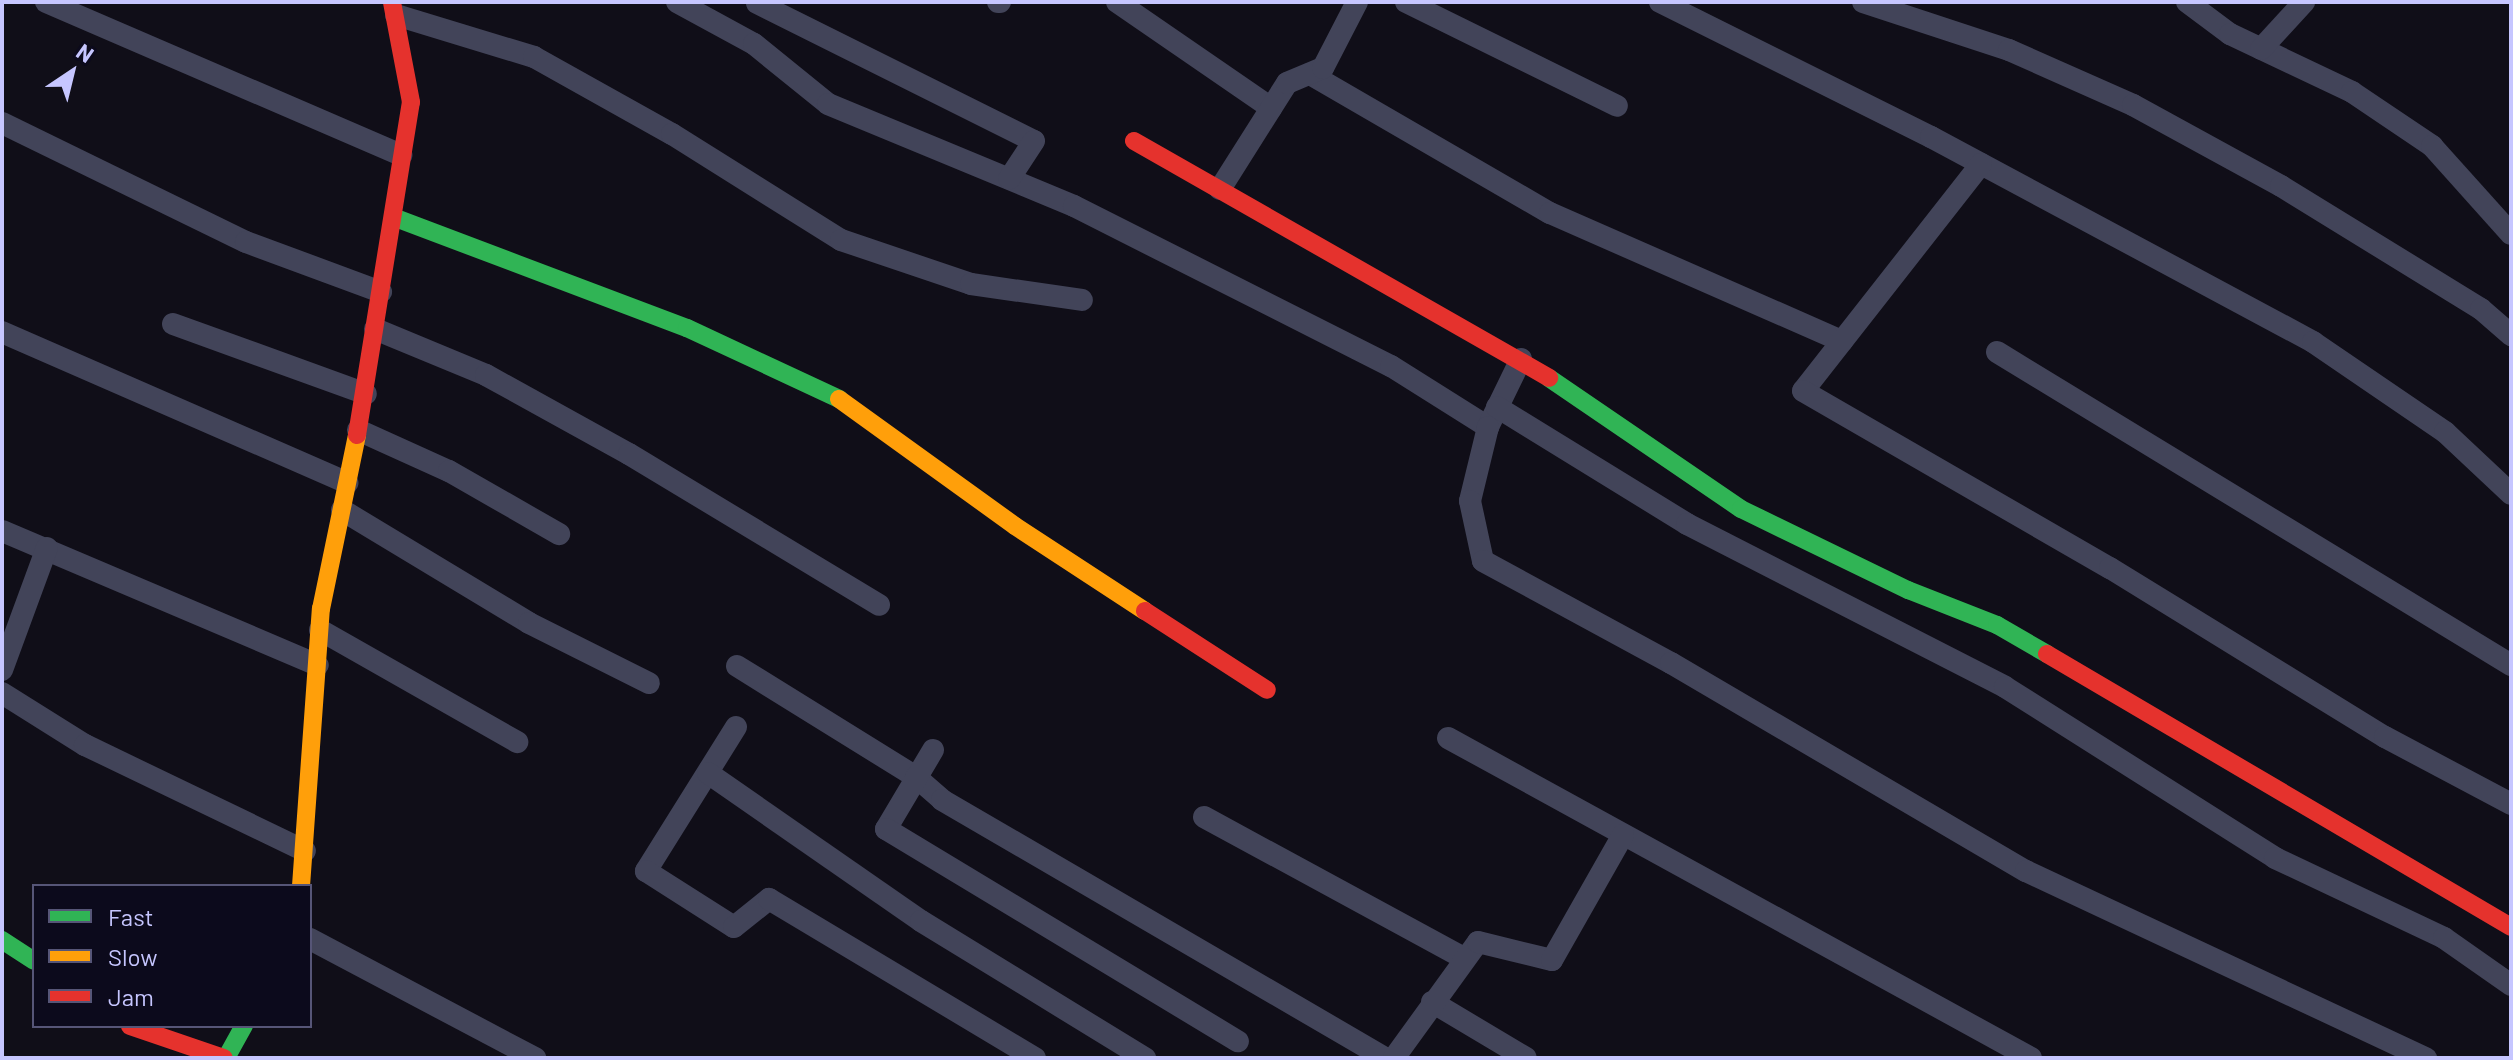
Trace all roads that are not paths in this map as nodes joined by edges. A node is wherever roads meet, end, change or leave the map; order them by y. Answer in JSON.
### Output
{"nodes":[{"id":1,"x":46,"y":2,"type":"edge"},
{"id":2,"x":677,"y":2,"type":"edge"},
{"id":3,"x":1117,"y":2,"type":"edge"},
{"id":4,"x":1357,"y":2,"type":"edge"},
{"id":5,"x":1406,"y":2,"type":"edge"},
{"id":6,"x":1660,"y":2,"type":"edge"},
{"id":7,"x":1863,"y":2,"type":"edge"},
{"id":8,"x":2187,"y":2,"type":"edge"},
{"id":9,"x":2304,"y":2,"type":"edge"},
{"id":10,"x":757,"y":3,"type":"edge"},
{"id":11,"x":394,"y":8,"type":"edge"},
{"id":12,"x":2261,"y":49,"type":"junction"},
{"id":13,"x":1310,"y":74,"type":"junction"},
{"id":14,"x":1617,"y":106,"type":"dead end"},
{"id":15,"x":1271,"y":108,"type":"junction"},
{"id":16,"x":2,"y":123,"type":"edge"},
{"id":17,"x":1134,"y":141,"type":"dead end"},
{"id":18,"x":402,"y":155,"type":"junction"},
{"id":19,"x":1981,"y":164,"type":"junction"},
{"id":20,"x":1009,"y":179,"type":"junction"},
{"id":21,"x":1220,"y":189,"type":"junction"},
{"id":22,"x":393,"y":217,"type":"junction"},
{"id":23,"x":2511,"y":234,"type":"edge"},
{"id":24,"x":381,"y":292,"type":"junction"},
{"id":25,"x":1082,"y":300,"type":"dead end"},
{"id":26,"x":173,"y":324,"type":"dead end"},
{"id":27,"x":375,"y":329,"type":"junction"},
{"id":28,"x":2,"y":332,"type":"edge"},
{"id":29,"x":2511,"y":335,"type":"edge"},
{"id":30,"x":1842,"y":341,"type":"junction"},
{"id":31,"x":1997,"y":352,"type":"dead end"},
{"id":32,"x":1521,"y":359,"type":"junction"},
{"id":33,"x":366,"y":394,"type":"junction"},
{"id":34,"x":1492,"y":417,"type":"junction"},
{"id":35,"x":358,"y":430,"type":"junction"},
{"id":36,"x":347,"y":483,"type":"junction"},
{"id":37,"x":2511,"y":494,"type":"edge"},
{"id":38,"x":342,"y":510,"type":"junction"},
{"id":39,"x":2,"y":531,"type":"edge"},
{"id":40,"x":559,"y":534,"type":"dead end"},
{"id":41,"x":47,"y":548,"type":"junction"},
{"id":42,"x":879,"y":605,"type":"dead end"},
{"id":43,"x":320,"y":630,"type":"junction"},
{"id":44,"x":318,"y":665,"type":"junction"},
{"id":45,"x":2511,"y":665,"type":"edge"},
{"id":46,"x":737,"y":666,"type":"dead end"},
{"id":47,"x":2,"y":670,"type":"edge"},
{"id":48,"x":649,"y":683,"type":"dead end"},
{"id":49,"x":1267,"y":690,"type":"dead end"},
{"id":50,"x":2,"y":693,"type":"edge"},
{"id":51,"x":736,"y":727,"type":"dead end"},
{"id":52,"x":1448,"y":738,"type":"dead end"},
{"id":53,"x":517,"y":742,"type":"dead end"},
{"id":54,"x":933,"y":750,"type":"dead end"},
{"id":55,"x":708,"y":773,"type":"junction"},
{"id":56,"x":916,"y":777,"type":"junction"},
{"id":57,"x":2511,"y":804,"type":"edge"},
{"id":58,"x":1204,"y":817,"type":"dead end"},
{"id":59,"x":1623,"y":835,"type":"junction"},
{"id":60,"x":305,"y":851,"type":"junction"},
{"id":61,"x":301,"y":884,"type":"edge"},
{"id":62,"x":2511,"y":927,"type":"edge"},
{"id":63,"x":2,"y":940,"type":"edge"},
{"id":64,"x":312,"y":940,"type":"edge"},
{"id":65,"x":1465,"y":959,"type":"junction"},
{"id":66,"x":32,"y":960,"type":"edge"},
{"id":67,"x":2511,"y":985,"type":"edge"},
{"id":68,"x":1432,"y":1002,"type":"junction"},
{"id":69,"x":136,"y":1028,"type":"edge"},
{"id":70,"x":243,"y":1028,"type":"edge"},
{"id":71,"x":1238,"y":1041,"type":"dead end"},
{"id":72,"x":225,"y":1058,"type":"edge"},
{"id":73,"x":535,"y":1058,"type":"edge"},
{"id":74,"x":1035,"y":1058,"type":"edge"},
{"id":75,"x":1145,"y":1058,"type":"edge"},
{"id":76,"x":1385,"y":1058,"type":"edge"},
{"id":77,"x":1394,"y":1058,"type":"edge"},
{"id":78,"x":1526,"y":1058,"type":"edge"},
{"id":79,"x":2031,"y":1058,"type":"edge"},
{"id":80,"x":2426,"y":1058,"type":"edge"}],
"edges":[{"from":1,"to":18,"type":"street"},
{"from":2,"to":20,"type":"street"},
{"from":3,"to":15,"type":"street"},
{"from":4,"to":13,"type":"street"},
{"from":5,"to":14,"type":"street"},
{"from":6,"to":19,"type":"street"},
{"from":7,"to":29,"type":"street"},
{"from":8,"to":12,"type":"street"},
{"from":9,"to":12,"type":"street"},
{"from":10,"to":20,"type":"street"},
{"from":11,"to":18,"type":"street"},
{"from":11,"to":25,"type":"street"},
{"from":12,"to":23,"type":"street"},
{"from":13,"to":15,"type":"street"},
{"from":13,"to":30,"type":"street"},
{"from":15,"to":21,"type":"street"},
{"from":16,"to":24,"type":"street"},
{"from":17,"to":21,"type":"street"},
{"from":18,"to":22,"type":"street"},
{"from":19,"to":30,"type":"street"},
{"from":19,"to":37,"type":"street"},
{"from":20,"to":34,"type":"street"},
{"from":21,"to":32,"type":"street"},
{"from":22,"to":24,"type":"street"},
{"from":22,"to":49,"type":"street"},
{"from":24,"to":27,"type":"street"},
{"from":26,"to":33,"type":"street"},
{"from":27,"to":33,"type":"street"},
{"from":27,"to":42,"type":"street"},
{"from":28,"to":36,"type":"street"},
{"from":30,"to":57,"type":"street"},
{"from":31,"to":45,"type":"street"},
{"from":32,"to":34,"type":"street"},
{"from":32,"to":62,"type":"street"},
{"from":33,"to":35,"type":"street"},
{"from":34,"to":67,"type":"street"},
{"from":34,"to":80,"type":"street"},
{"from":35,"to":36,"type":"street"},
{"from":35,"to":40,"type":"street"},
{"from":36,"to":38,"type":"street"},
{"from":38,"to":43,"type":"street"},
{"from":38,"to":48,"type":"street"},
{"from":39,"to":41,"type":"street"},
{"from":41,"to":44,"type":"street"},
{"from":41,"to":47,"type":"street"},
{"from":43,"to":44,"type":"street"},
{"from":43,"to":53,"type":"street"},
{"from":44,"to":60,"type":"street"},
{"from":46,"to":56,"type":"street"},
{"from":50,"to":60,"type":"street"},
{"from":51,"to":55,"type":"street"},
{"from":52,"to":59,"type":"street"},
{"from":54,"to":56,"type":"street"},
{"from":55,"to":74,"type":"street"},
{"from":55,"to":75,"type":"street"},
{"from":56,"to":71,"type":"street"},
{"from":56,"to":76,"type":"street"},
{"from":58,"to":65,"type":"street"},
{"from":59,"to":65,"type":"street"},
{"from":59,"to":79,"type":"street"},
{"from":60,"to":61,"type":"street"},
{"from":63,"to":66,"type":"street"},
{"from":64,"to":73,"type":"street"},
{"from":65,"to":68,"type":"street"},
{"from":68,"to":77,"type":"street"},
{"from":68,"to":78,"type":"street"},
{"from":69,"to":72,"type":"street"},
{"from":70,"to":72,"type":"street"}]}
